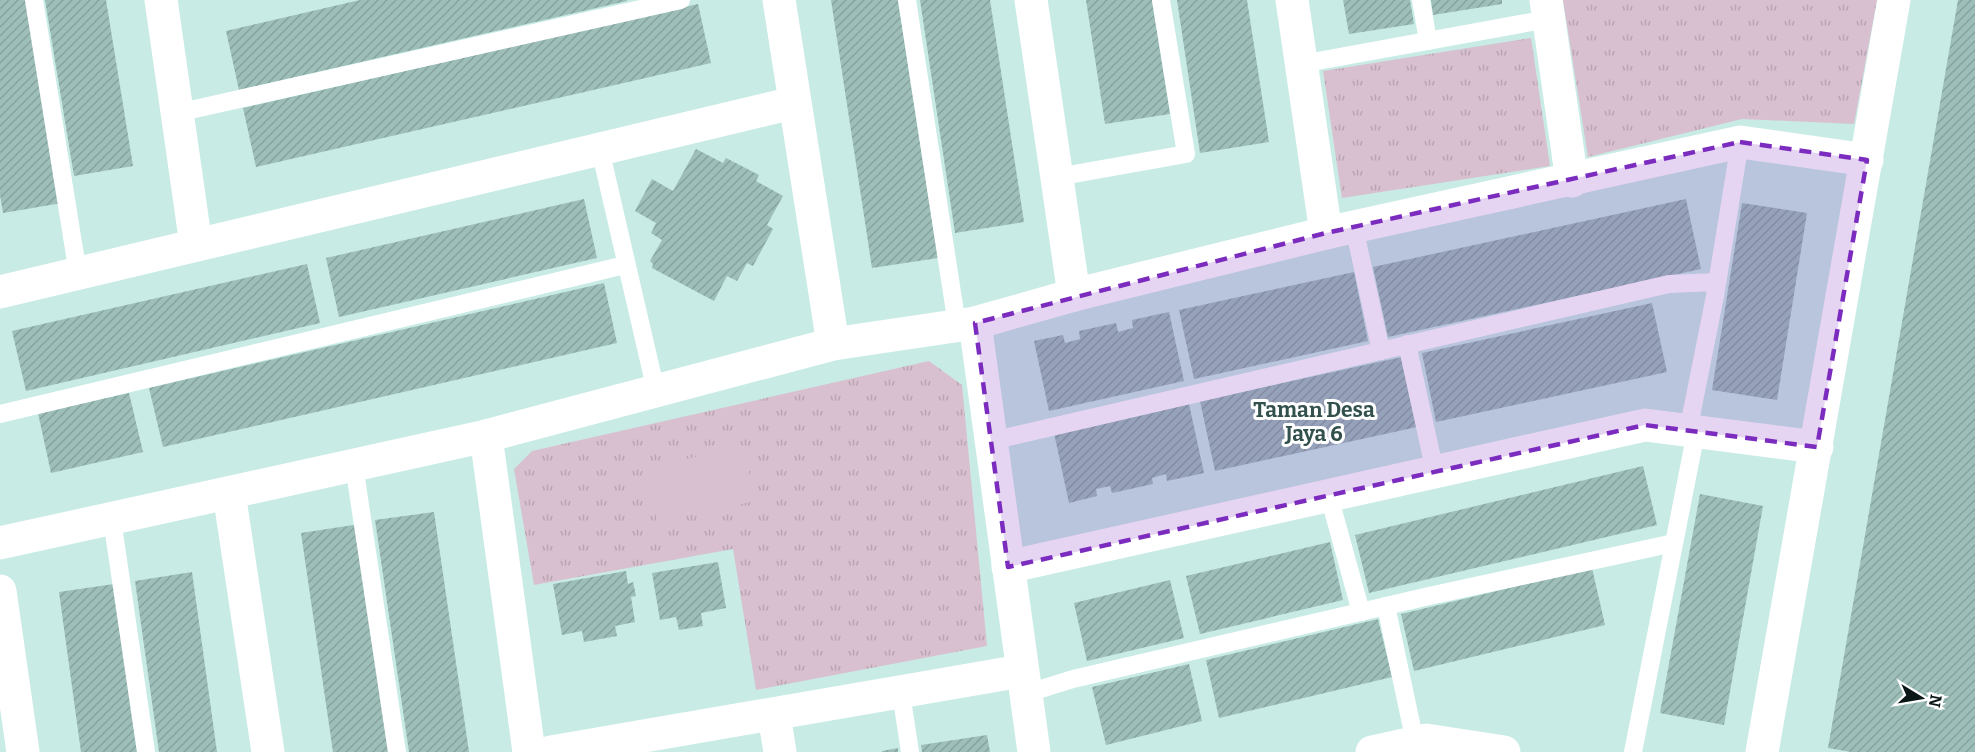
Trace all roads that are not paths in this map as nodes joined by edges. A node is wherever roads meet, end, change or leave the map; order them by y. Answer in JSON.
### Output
{"nodes":[{"id":1,"x":34,"y":0,"type":"edge"},
{"id":2,"x":161,"y":0,"type":"edge"},
{"id":3,"x":681,"y":0,"type":"edge"},
{"id":4,"x":779,"y":0,"type":"edge"},
{"id":5,"x":907,"y":0,"type":"edge"},
{"id":6,"x":1031,"y":0,"type":"edge"},
{"id":7,"x":1161,"y":0,"type":"edge"},
{"id":8,"x":1292,"y":0,"type":"edge"},
{"id":9,"x":1421,"y":0,"type":"edge"},
{"id":10,"x":1894,"y":0,"type":"edge"},
{"id":11,"x":1547,"y":9,"type":"edge"},
{"id":12,"x":1428,"y":41,"type":"junction"},
{"id":13,"x":1302,"y":64,"type":"junction"},
{"id":14,"x":793,"y":103,"type":"junction"},
{"id":15,"x":177,"y":113,"type":"junction"},
{"id":16,"x":1740,"y":142,"type":"junction"},
{"id":17,"x":600,"y":149,"type":"junction"},
{"id":18,"x":1867,"y":160,"type":"junction"},
{"id":19,"x":1057,"y":177,"type":"junction"},
{"id":20,"x":1572,"y":181,"type":"junction"},
{"id":21,"x":1340,"y":230,"type":"junction"},
{"id":22,"x":196,"y":245,"type":"junction"},
{"id":23,"x":625,"y":265,"type":"junction"},
{"id":24,"x":78,"y":274,"type":"junction"},
{"id":25,"x":1717,"y":282,"type":"junction"},
{"id":26,"x":0,"y":292,"type":"edge"},
{"id":27,"x":1074,"y":295,"type":"junction"},
{"id":28,"x":966,"y":324,"type":"junction"},
{"id":29,"x":833,"y":344,"type":"junction"},
{"id":30,"x":1407,"y":344,"type":"junction"},
{"id":31,"x":1380,"y":351,"type":"junction"},
{"id":32,"x":656,"y":391,"type":"junction"},
{"id":33,"x":0,"y":414,"type":"edge"},
{"id":34,"x":1692,"y":432,"type":"junction"},
{"id":35,"x":486,"y":436,"type":"junction"},
{"id":36,"x":991,"y":441,"type":"junction"},
{"id":37,"x":1817,"y":447,"type":"junction"},
{"id":38,"x":354,"y":465,"type":"junction"},
{"id":39,"x":1435,"y":472,"type":"junction"},
{"id":40,"x":229,"y":493,"type":"junction"},
{"id":41,"x":1329,"y":495,"type":"junction"},
{"id":42,"x":112,"y":519,"type":"junction"},
{"id":43,"x":0,"y":543,"type":"edge"},
{"id":44,"x":1674,"y":543,"type":"junction"},
{"id":45,"x":1008,"y":567,"type":"junction"},
{"id":46,"x":0,"y":591,"type":"edge"},
{"id":47,"x":1386,"y":606,"type":"junction"},
{"id":48,"x":1361,"y":612,"type":"junction"},
{"id":49,"x":1023,"y":682,"type":"junction"},
{"id":50,"x":901,"y":693,"type":"junction"},
{"id":51,"x":774,"y":715,"type":"junction"},
{"id":52,"x":1415,"y":742,"type":"junction"},
{"id":53,"x":651,"y":744,"type":"edge"},
{"id":54,"x":23,"y":752,"type":"edge"},
{"id":55,"x":146,"y":752,"type":"edge"},
{"id":56,"x":268,"y":752,"type":"edge"},
{"id":57,"x":397,"y":752,"type":"edge"},
{"id":58,"x":529,"y":752,"type":"edge"},
{"id":59,"x":551,"y":752,"type":"edge"},
{"id":60,"x":780,"y":752,"type":"edge"},
{"id":61,"x":910,"y":752,"type":"edge"},
{"id":62,"x":1034,"y":752,"type":"edge"},
{"id":63,"x":1372,"y":752,"type":"edge"},
{"id":64,"x":1504,"y":752,"type":"edge"},
{"id":65,"x":1633,"y":752,"type":"edge"},
{"id":66,"x":1762,"y":752,"type":"edge"}],
"edges":[{"from":1,"to":24,"type":"lane"},
{"from":2,"to":15,"type":"street"},
{"from":3,"to":15,"type":"lane"},
{"from":4,"to":14,"type":"street"},
{"from":5,"to":28,"type":"lane"},
{"from":6,"to":19,"type":"street"},
{"from":7,"to":19,"type":"lane"},
{"from":8,"to":13,"type":"street"},
{"from":9,"to":12,"type":"lane"},
{"from":10,"to":18,"type":"street"},
{"from":11,"to":12,"type":"lane"},
{"from":11,"to":20,"type":"street"},
{"from":12,"to":13,"type":"lane"},
{"from":13,"to":21,"type":"street"},
{"from":14,"to":17,"type":"street"},
{"from":14,"to":29,"type":"street"},
{"from":15,"to":22,"type":"street"},
{"from":16,"to":18,"type":"street"},
{"from":16,"to":20,"type":"street"},
{"from":16,"to":25,"type":"lane"},
{"from":17,"to":22,"type":"street"},
{"from":17,"to":23,"type":"lane"},
{"from":18,"to":37,"type":"street"},
{"from":19,"to":27,"type":"street"},
{"from":20,"to":21,"type":"street"},
{"from":21,"to":27,"type":"street"},
{"from":21,"to":31,"type":"lane"},
{"from":22,"to":24,"type":"street"},
{"from":23,"to":32,"type":"lane"},
{"from":23,"to":33,"type":"lane"},
{"from":24,"to":26,"type":"street"},
{"from":25,"to":30,"type":"lane"},
{"from":25,"to":34,"type":"lane"},
{"from":27,"to":28,"type":"street"},
{"from":28,"to":29,"type":"street"},
{"from":28,"to":36,"type":"street"},
{"from":29,"to":32,"type":"street"},
{"from":30,"to":31,"type":"lane"},
{"from":30,"to":39,"type":"lane"},
{"from":31,"to":36,"type":"lane"},
{"from":32,"to":35,"type":"street"},
{"from":34,"to":37,"type":"street"},
{"from":34,"to":39,"type":"street"},
{"from":34,"to":44,"type":"lane"},
{"from":35,"to":38,"type":"street"},
{"from":35,"to":58,"type":"street"},
{"from":36,"to":45,"type":"street"},
{"from":37,"to":66,"type":"street"},
{"from":38,"to":40,"type":"street"},
{"from":38,"to":57,"type":"lane"},
{"from":39,"to":41,"type":"street"},
{"from":40,"to":42,"type":"street"},
{"from":40,"to":56,"type":"street"},
{"from":41,"to":45,"type":"street"},
{"from":41,"to":48,"type":"lane"},
{"from":42,"to":43,"type":"street"},
{"from":42,"to":55,"type":"lane"},
{"from":44,"to":47,"type":"lane"},
{"from":44,"to":65,"type":"lane"},
{"from":45,"to":49,"type":"street"},
{"from":46,"to":54,"type":"street"},
{"from":47,"to":48,"type":"lane"},
{"from":47,"to":52,"type":"lane"},
{"from":48,"to":49,"type":"lane"},
{"from":49,"to":50,"type":"street"},
{"from":49,"to":62,"type":"street"},
{"from":50,"to":51,"type":"street"},
{"from":50,"to":61,"type":"lane"},
{"from":51,"to":53,"type":"street"},
{"from":51,"to":60,"type":"street"},
{"from":52,"to":63,"type":"street"},
{"from":52,"to":64,"type":"street"},
{"from":53,"to":59,"type":"street"}]}
